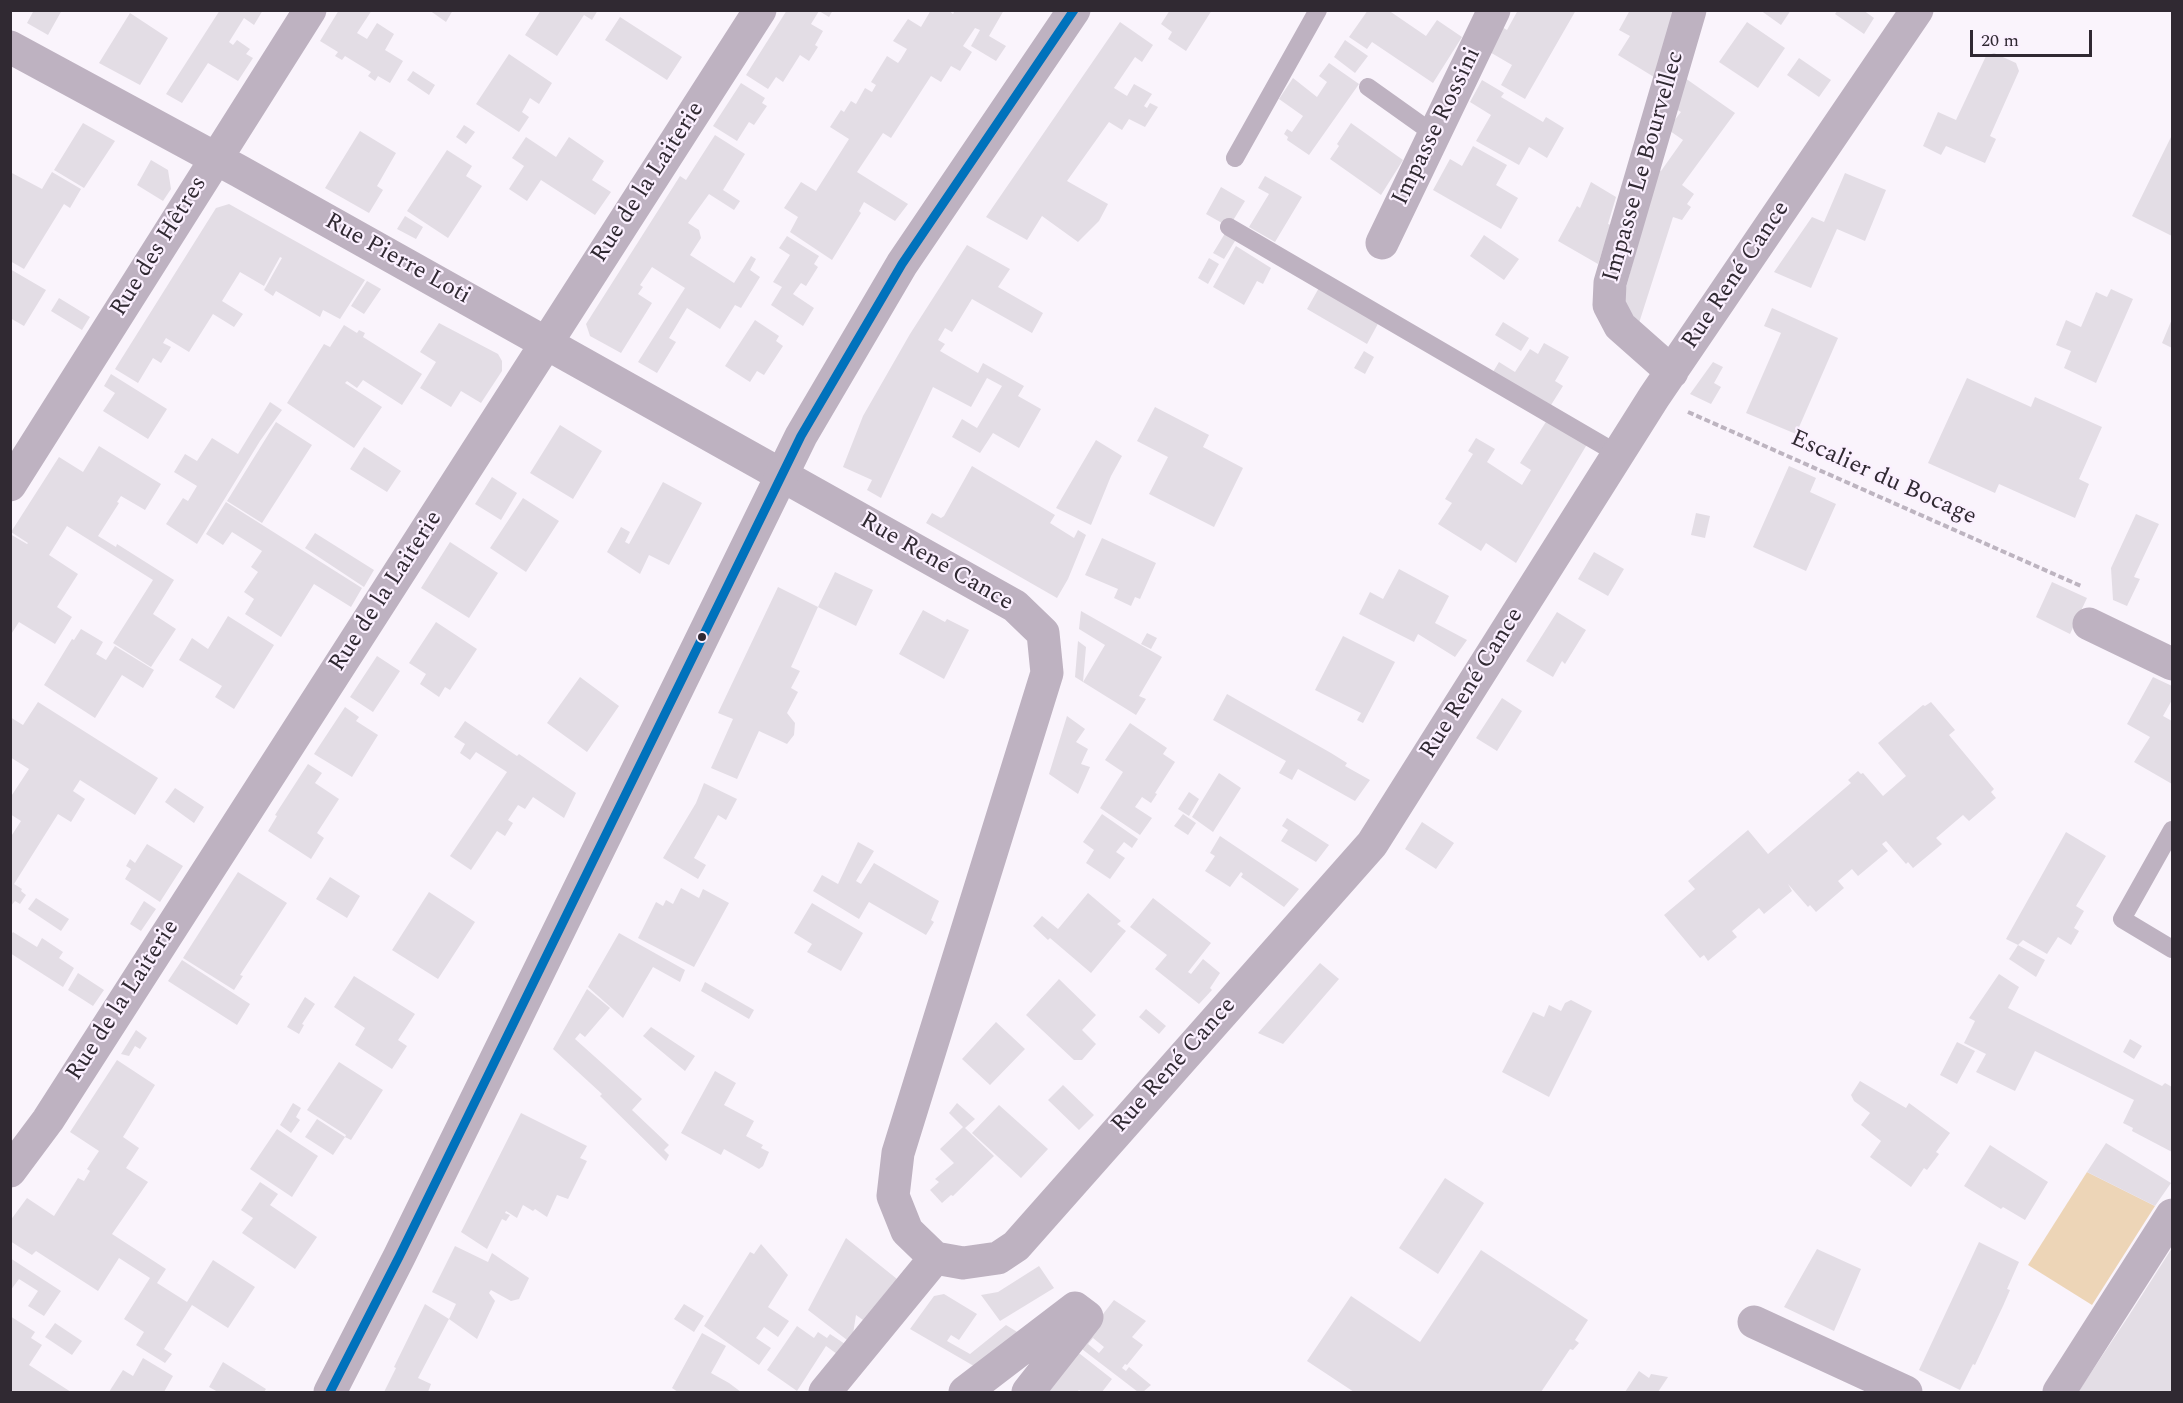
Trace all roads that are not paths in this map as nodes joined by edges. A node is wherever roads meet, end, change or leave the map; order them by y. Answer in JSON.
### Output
{"nodes":[{"id":1,"x":310,"y":10,"type":"edge"},
{"id":2,"x":760,"y":10,"type":"edge"},
{"id":3,"x":1074,"y":10,"type":"edge"},
{"id":4,"x":1318,"y":10,"type":"edge"},
{"id":5,"x":1494,"y":10,"type":"edge"},
{"id":6,"x":1690,"y":10,"type":"edge"},
{"id":7,"x":1917,"y":10,"type":"edge"},
{"id":8,"x":10,"y":47,"type":"edge"},
{"id":9,"x":1368,"y":87,"type":"dead end"},
{"id":10,"x":1434,"y":134,"type":"junction"},
{"id":11,"x":1235,"y":158,"type":"dead end"},
{"id":12,"x":217,"y":159,"type":"junction"},
{"id":13,"x":1230,"y":227,"type":"dead end"},
{"id":14,"x":1382,"y":243,"type":"dead end"},
{"id":15,"x":545,"y":344,"type":"junction"},
{"id":16,"x":1663,"y":384,"type":"junction"},
{"id":17,"x":1618,"y":454,"type":"junction"},
{"id":18,"x":782,"y":476,"type":"junction"},
{"id":19,"x":10,"y":485,"type":"edge"},
{"id":20,"x":2089,"y":624,"type":"dead end"},
{"id":21,"x":2172,"y":663,"type":"edge"},
{"id":22,"x":2172,"y":831,"type":"edge"},
{"id":23,"x":2172,"y":950,"type":"edge"},
{"id":24,"x":10,"y":1171,"type":"edge"},
{"id":25,"x":2172,"y":1215,"type":"edge"},
{"id":26,"x":940,"y":1259,"type":"junction"},
{"id":27,"x":1754,"y":1322,"type":"dead end"},
{"id":28,"x":1896,"y":1390,"type":"edge"},
{"id":29,"x":330,"y":1392,"type":"edge"},
{"id":30,"x":825,"y":1392,"type":"edge"},
{"id":31,"x":852,"y":1392,"type":"edge"},
{"id":32,"x":965,"y":1392,"type":"edge"},
{"id":33,"x":1028,"y":1392,"type":"edge"},
{"id":34,"x":2059,"y":1392,"type":"edge"}],
"edges":[{"from":1,"to":12,"type":"street","name":"Rue des Hêtres"},
{"from":2,"to":15,"type":"street","name":"Rue de la Laiterie"},
{"from":3,"to":18,"type":"street"},
{"from":4,"to":11,"type":"lane"},
{"from":5,"to":10,"type":"street","name":"Impasse Rossini"},
{"from":6,"to":16,"type":"street","name":"Impasse Le Bourvellec"},
{"from":7,"to":16,"type":"street","name":"Rue René Cance"},
{"from":8,"to":12,"type":"street","name":"Rue Pierre Loti"},
{"from":9,"to":10,"type":"lane"},
{"from":10,"to":14,"type":"street","name":"Impasse Rossini"},
{"from":12,"to":15,"type":"street","name":"Rue Pierre Loti"},
{"from":12,"to":19,"type":"street","name":"Rue des Hêtres"},
{"from":13,"to":17,"type":"lane"},
{"from":15,"to":18,"type":"street","name":"Rue Pierre Loti"},
{"from":15,"to":24,"type":"street","name":"Rue de la Laiterie"},
{"from":16,"to":17,"type":"street","name":"Rue René Cance"},
{"from":17,"to":26,"type":"street","name":"Rue René Cance"},
{"from":18,"to":26,"type":"street","name":"Rue René Cance"},
{"from":18,"to":29,"type":"street"},
{"from":20,"to":21,"type":"street"},
{"from":22,"to":23,"type":"lane"},
{"from":25,"to":34,"type":"street"},
{"from":26,"to":30,"type":"street"},
{"from":26,"to":31,"type":"street"},
{"from":27,"to":28,"type":"street"},
{"from":32,"to":33,"type":"street"}]}
